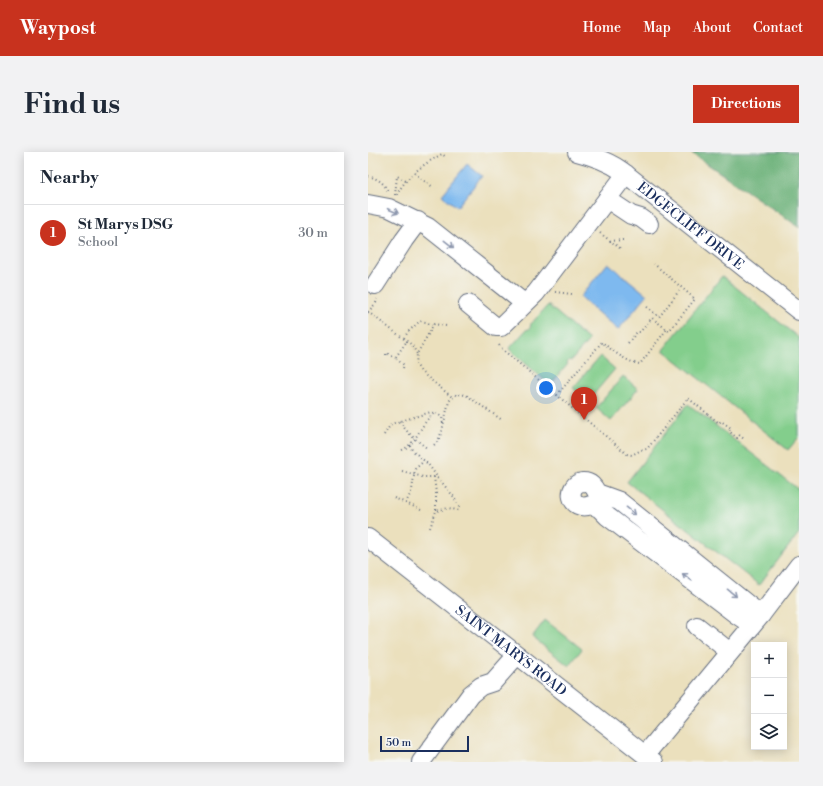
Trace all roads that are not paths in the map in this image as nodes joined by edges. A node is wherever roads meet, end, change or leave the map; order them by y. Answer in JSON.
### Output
{"nodes":[{"id":1,"x":577,"y":152,"type":"edge"},
{"id":2,"x":626,"y":174,"type":"junction"},
{"id":3,"x":608,"y":199,"type":"junction"},
{"id":4,"x":368,"y":204,"type":"edge"},
{"id":5,"x":418,"y":221,"type":"junction"},
{"id":6,"x":649,"y":224,"type":"dead end"},
{"id":7,"x":376,"y":291,"type":"road end"},
{"id":8,"x":524,"y":303,"type":"junction"},
{"id":9,"x":468,"y":304,"type":"dead end"},
{"id":10,"x":799,"y":311,"type":"edge"},
{"id":11,"x":368,"y":538,"type":"edge"},
{"id":12,"x":799,"y":565,"type":"edge"},
{"id":13,"x":756,"y":620,"type":"junction"},
{"id":14,"x":697,"y":626,"type":"dead end"},
{"id":15,"x":730,"y":652,"type":"junction"},
{"id":16,"x":517,"y":655,"type":"junction"},
{"id":17,"x":649,"y":758,"type":"edge"},
{"id":18,"x":421,"y":762,"type":"edge"}],
"edges":[{"from":1,"to":2,"type":"street","name":"EDGECLIFF DRIVE"},
{"from":2,"to":3,"type":"street"},
{"from":2,"to":10,"type":"street","name":"EDGECLIFF DRIVE"},
{"from":3,"to":6,"type":"street"},
{"from":3,"to":8,"type":"street"},
{"from":4,"to":5,"type":"street","one_way":true},
{"from":5,"to":7,"type":"street"},
{"from":5,"to":8,"type":"street","one_way":true},
{"from":8,"to":9,"type":"street"},
{"from":11,"to":16,"type":"street","name":"SAINT MARYS ROAD"},
{"from":12,"to":13,"type":"street"},
{"from":13,"to":13,"type":"street","one_way":true},
{"from":13,"to":15,"type":"street"},
{"from":14,"to":15,"type":"street"},
{"from":15,"to":17,"type":"street"},
{"from":16,"to":17,"type":"street","name":"SAINT MARYS ROAD"},
{"from":16,"to":18,"type":"street"}]}
